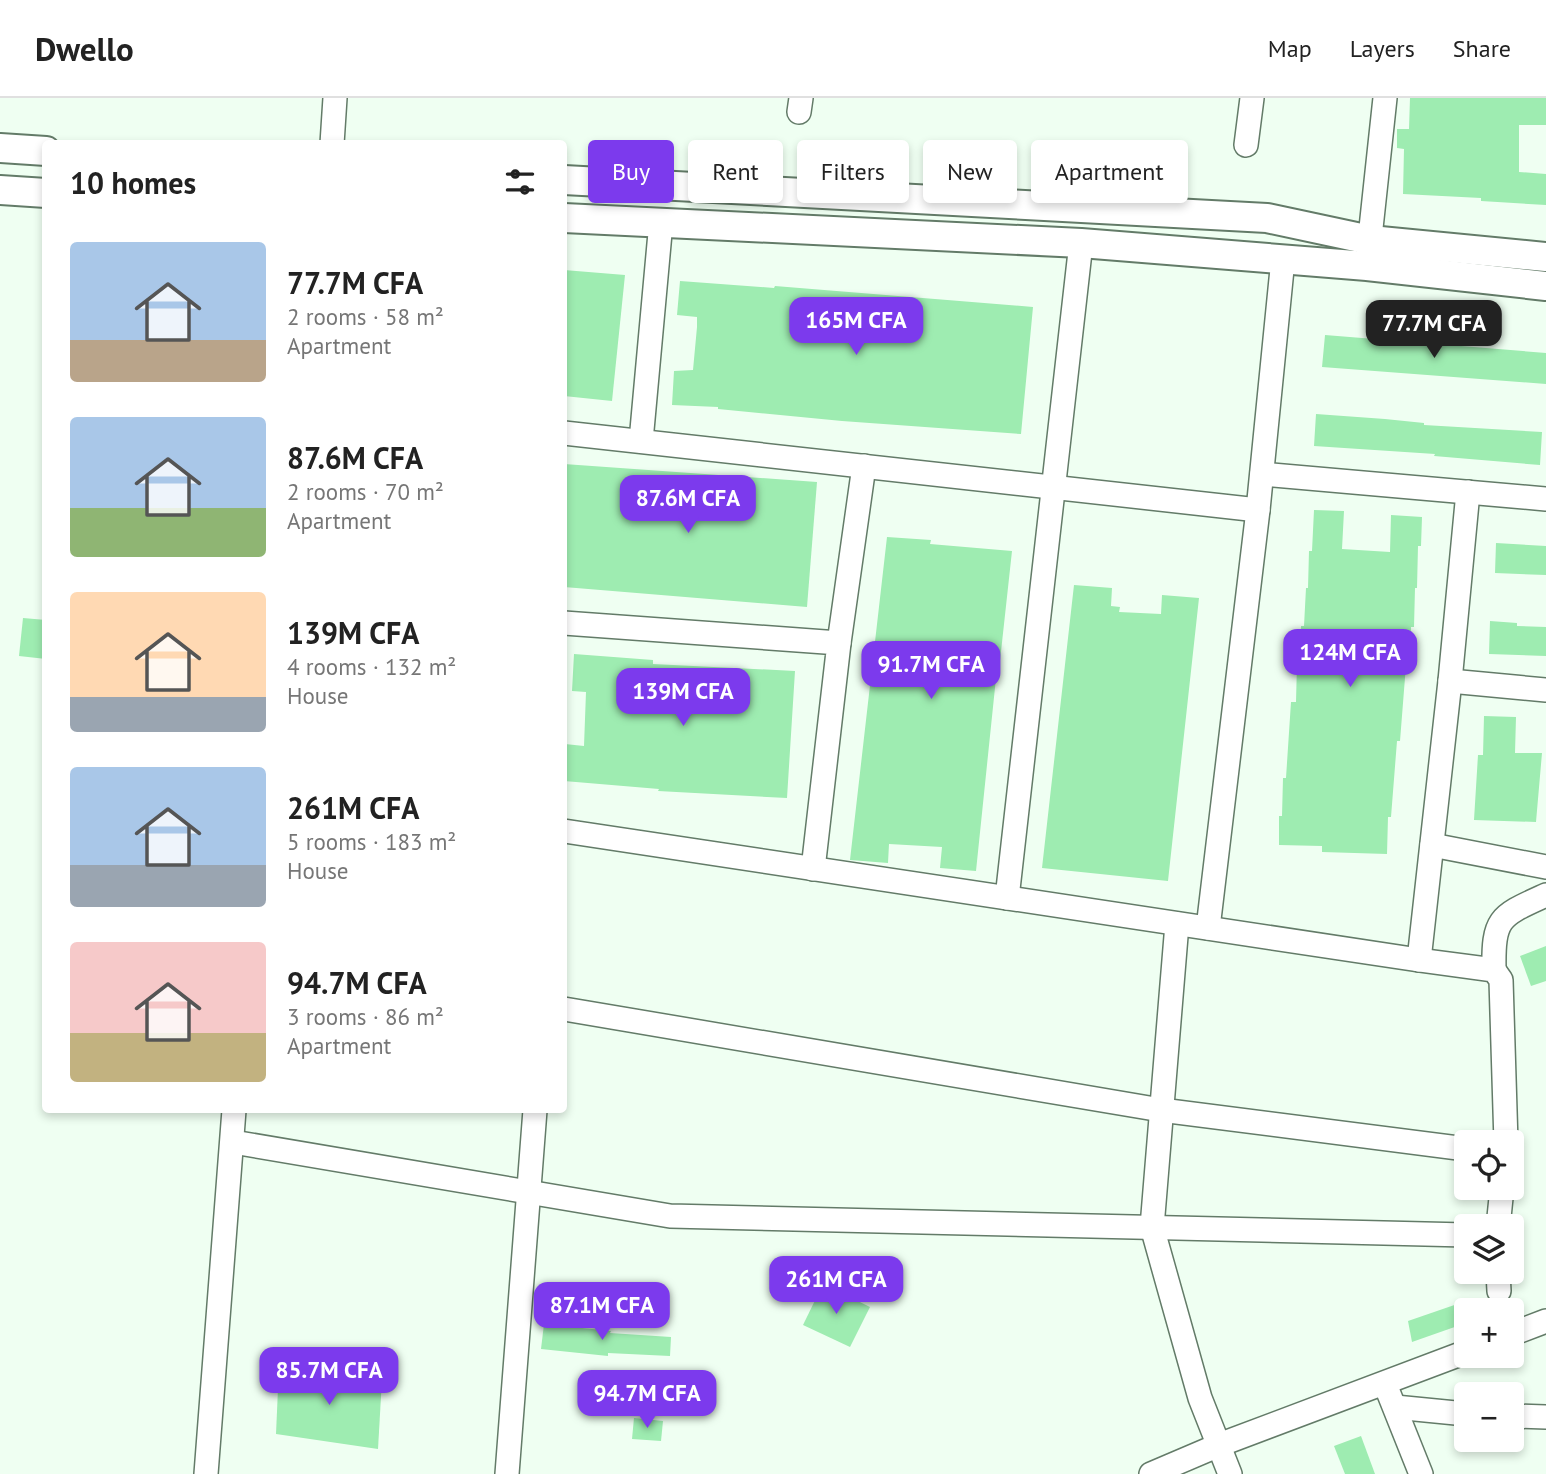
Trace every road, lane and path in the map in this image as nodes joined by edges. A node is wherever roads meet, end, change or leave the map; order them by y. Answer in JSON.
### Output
{"nodes":[{"id":1,"x":335,"y":98,"type":"edge"},
{"id":2,"x":1252,"y":98,"type":"edge"},
{"id":3,"x":1385,"y":98,"type":"edge"},
{"id":4,"x":332,"y":140,"type":"edge"},
{"id":5,"x":1246,"y":145,"type":"dead end"},
{"id":6,"x":0,"y":148,"type":"edge"},
{"id":7,"x":42,"y":151,"type":"edge"},
{"id":8,"x":567,"y":180,"type":"edge"},
{"id":9,"x":0,"y":190,"type":"edge"},
{"id":10,"x":42,"y":193,"type":"edge"},
{"id":11,"x":567,"y":218,"type":"edge"},
{"id":12,"x":661,"y":222,"type":"junction"},
{"id":13,"x":1081,"y":243,"type":"junction"},
{"id":14,"x":1368,"y":253,"type":"junction"},
{"id":15,"x":1546,"y":257,"type":"edge"},
{"id":16,"x":1283,"y":259,"type":"junction"},
{"id":17,"x":1546,"y":286,"type":"edge"},
{"id":18,"x":567,"y":433,"type":"edge"},
{"id":19,"x":641,"y":441,"type":"junction"},
{"id":20,"x":864,"y":466,"type":"junction"},
{"id":21,"x":1262,"y":474,"type":"junction"},
{"id":22,"x":1053,"y":487,"type":"junction"},
{"id":23,"x":1468,"y":492,"type":"junction"},
{"id":24,"x":1546,"y":499,"type":"edge"},
{"id":25,"x":1258,"y":510,"type":"junction"},
{"id":26,"x":567,"y":623,"type":"edge"},
{"id":27,"x":839,"y":643,"type":"junction"},
{"id":28,"x":1450,"y":681,"type":"junction"},
{"id":29,"x":1546,"y":690,"type":"edge"},
{"id":30,"x":567,"y":831,"type":"edge"},
{"id":31,"x":1432,"y":845,"type":"junction"},
{"id":32,"x":1546,"y":867,"type":"edge"},
{"id":33,"x":813,"y":869,"type":"junction"},
{"id":34,"x":1546,"y":895,"type":"edge"},
{"id":35,"x":1007,"y":898,"type":"junction"},
{"id":36,"x":1177,"y":924,"type":"junction"},
{"id":37,"x":1208,"y":929,"type":"junction"},
{"id":38,"x":1419,"y":960,"type":"junction"},
{"id":39,"x":1494,"y":970,"type":"junction"},
{"id":40,"x":567,"y":1010,"type":"edge"},
{"id":41,"x":1161,"y":1110,"type":"junction"},
{"id":42,"x":234,"y":1113,"type":"edge"},
{"id":43,"x":535,"y":1113,"type":"edge"},
{"id":44,"x":1506,"y":1130,"type":"edge"},
{"id":45,"x":233,"y":1142,"type":"junction"},
{"id":46,"x":1454,"y":1147,"type":"edge"},
{"id":47,"x":530,"y":1192,"type":"junction"},
{"id":48,"x":1152,"y":1227,"type":"junction"},
{"id":49,"x":1454,"y":1235,"type":"edge"},
{"id":50,"x":1546,"y":1321,"type":"edge"},
{"id":51,"x":1524,"y":1329,"type":"edge"},
{"id":52,"x":1454,"y":1357,"type":"edge"},
{"id":53,"x":1385,"y":1384,"type":"junction"},
{"id":54,"x":1395,"y":1407,"type":"junction"},
{"id":55,"x":1454,"y":1413,"type":"edge"},
{"id":56,"x":1524,"y":1416,"type":"edge"},
{"id":57,"x":1546,"y":1417,"type":"edge"},
{"id":58,"x":1219,"y":1445,"type":"junction"},
{"id":59,"x":206,"y":1474,"type":"edge"},
{"id":60,"x":507,"y":1474,"type":"edge"},
{"id":61,"x":1150,"y":1474,"type":"edge"},
{"id":62,"x":1230,"y":1474,"type":"edge"},
{"id":63,"x":1421,"y":1474,"type":"edge"}],
"edges":[{"from":1,"to":4,"type":"street"},
{"from":2,"to":5,"type":"street"},
{"from":3,"to":14,"type":"street"},
{"from":6,"to":7,"type":"street"},
{"from":8,"to":14,"type":"street"},
{"from":9,"to":10,"type":"street"},
{"from":11,"to":12,"type":"street"},
{"from":12,"to":13,"type":"street"},
{"from":12,"to":19,"type":"street"},
{"from":13,"to":16,"type":"street"},
{"from":13,"to":22,"type":"street"},
{"from":14,"to":15,"type":"street"},
{"from":14,"to":16,"type":"street"},
{"from":14,"to":17,"type":"street"},
{"from":16,"to":21,"type":"street"},
{"from":18,"to":19,"type":"street"},
{"from":19,"to":20,"type":"street"},
{"from":20,"to":22,"type":"street"},
{"from":20,"to":27,"type":"street"},
{"from":21,"to":23,"type":"street"},
{"from":21,"to":25,"type":"street"},
{"from":22,"to":25,"type":"street"},
{"from":22,"to":35,"type":"street"},
{"from":23,"to":24,"type":"street"},
{"from":23,"to":28,"type":"street"},
{"from":25,"to":37,"type":"street"},
{"from":26,"to":27,"type":"street"},
{"from":27,"to":33,"type":"street"},
{"from":28,"to":29,"type":"street"},
{"from":28,"to":31,"type":"street"},
{"from":30,"to":33,"type":"street"},
{"from":31,"to":32,"type":"street"},
{"from":31,"to":38,"type":"street"},
{"from":33,"to":35,"type":"street"},
{"from":34,"to":39,"type":"street"},
{"from":35,"to":36,"type":"street"},
{"from":36,"to":37,"type":"street"},
{"from":36,"to":41,"type":"street"},
{"from":37,"to":38,"type":"street"},
{"from":38,"to":39,"type":"street"},
{"from":39,"to":44,"type":"street"},
{"from":40,"to":41,"type":"street"},
{"from":41,"to":46,"type":"street"},
{"from":41,"to":48,"type":"street"},
{"from":42,"to":45,"type":"street"},
{"from":43,"to":47,"type":"street"},
{"from":45,"to":47,"type":"street"},
{"from":45,"to":59,"type":"street"},
{"from":47,"to":48,"type":"street"},
{"from":47,"to":60,"type":"street"},
{"from":48,"to":49,"type":"street"},
{"from":48,"to":58,"type":"street"},
{"from":50,"to":51,"type":"street"},
{"from":52,"to":53,"type":"street"},
{"from":53,"to":54,"type":"street"},
{"from":53,"to":58,"type":"street"},
{"from":54,"to":55,"type":"street"},
{"from":54,"to":63,"type":"street"},
{"from":56,"to":57,"type":"street"},
{"from":58,"to":61,"type":"street"},
{"from":58,"to":62,"type":"street"}]}
